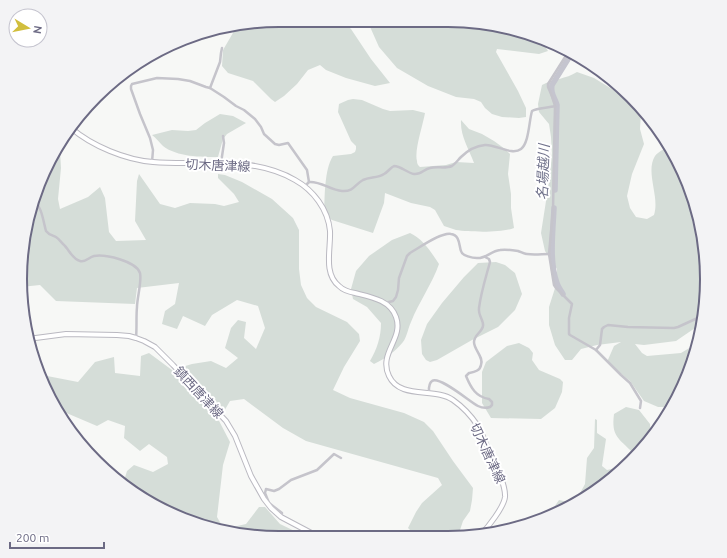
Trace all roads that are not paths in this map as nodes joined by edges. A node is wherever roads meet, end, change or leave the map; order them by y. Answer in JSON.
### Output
{"nodes":[{"id":1,"x":222,"y":48,"type":"dead end"},
{"id":2,"x":565,"y":56,"type":"edge"},
{"id":3,"x":210,"y":88,"type":"junction"},
{"id":4,"x":555,"y":106,"type":"junction"},
{"id":5,"x":75,"y":131,"type":"edge"},
{"id":6,"x":223,"y":136,"type":"dead end"},
{"id":7,"x":152,"y":162,"type":"junction"},
{"id":8,"x":220,"y":164,"type":"junction"},
{"id":9,"x":309,"y":182,"type":"junction"},
{"id":10,"x":305,"y":186,"type":"junction"},
{"id":11,"x":38,"y":205,"type":"edge"},
{"id":12,"x":548,"y":254,"type":"junction"},
{"id":13,"x":485,"y":257,"type":"junction"},
{"id":14,"x":385,"y":303,"type":"junction"},
{"id":15,"x":697,"y":318,"type":"edge"},
{"id":16,"x":35,"y":338,"type":"edge"},
{"id":17,"x":136,"y":338,"type":"junction"},
{"id":18,"x":596,"y":350,"type":"junction"},
{"id":19,"x":429,"y":394,"type":"junction"},
{"id":20,"x":640,"y":408,"type":"dead end"},
{"id":21,"x":342,"y":458,"type":"dead end"},
{"id":22,"x":281,"y":517,"type":"junction"},
{"id":23,"x":486,"y":528,"type":"edge"},
{"id":24,"x":308,"y":531,"type":"edge"}],
"edges":[{"from":1,"to":3,"type":"street"},
{"from":2,"to":4,"type":"street"},
{"from":3,"to":7,"type":"street"},
{"from":3,"to":9,"type":"street"},
{"from":4,"to":9,"type":"street"},
{"from":4,"to":12,"type":"street"},
{"from":5,"to":7,"type":"main road","name":"切木唐津線"},
{"from":6,"to":8,"type":"street"},
{"from":7,"to":8,"type":"main road","name":"切木唐津線"},
{"from":8,"to":10,"type":"main road","name":"切木唐津線"},
{"from":9,"to":10,"type":"street"},
{"from":10,"to":14,"type":"main road","name":"切木唐津線"},
{"from":11,"to":17,"type":"street"},
{"from":12,"to":13,"type":"street"},
{"from":12,"to":18,"type":"street"},
{"from":13,"to":14,"type":"street"},
{"from":13,"to":19,"type":"street"},
{"from":14,"to":19,"type":"main road","name":"切木唐津線"},
{"from":15,"to":18,"type":"street"},
{"from":16,"to":17,"type":"main road","name":"鎮西唐津線"},
{"from":17,"to":22,"type":"main road","name":"鎮西唐津線"},
{"from":18,"to":20,"type":"street"},
{"from":19,"to":23,"type":"main road","name":"切木唐津線"},
{"from":21,"to":22,"type":"street"},
{"from":22,"to":24,"type":"main road","name":"鎮西唐津線"}]}
